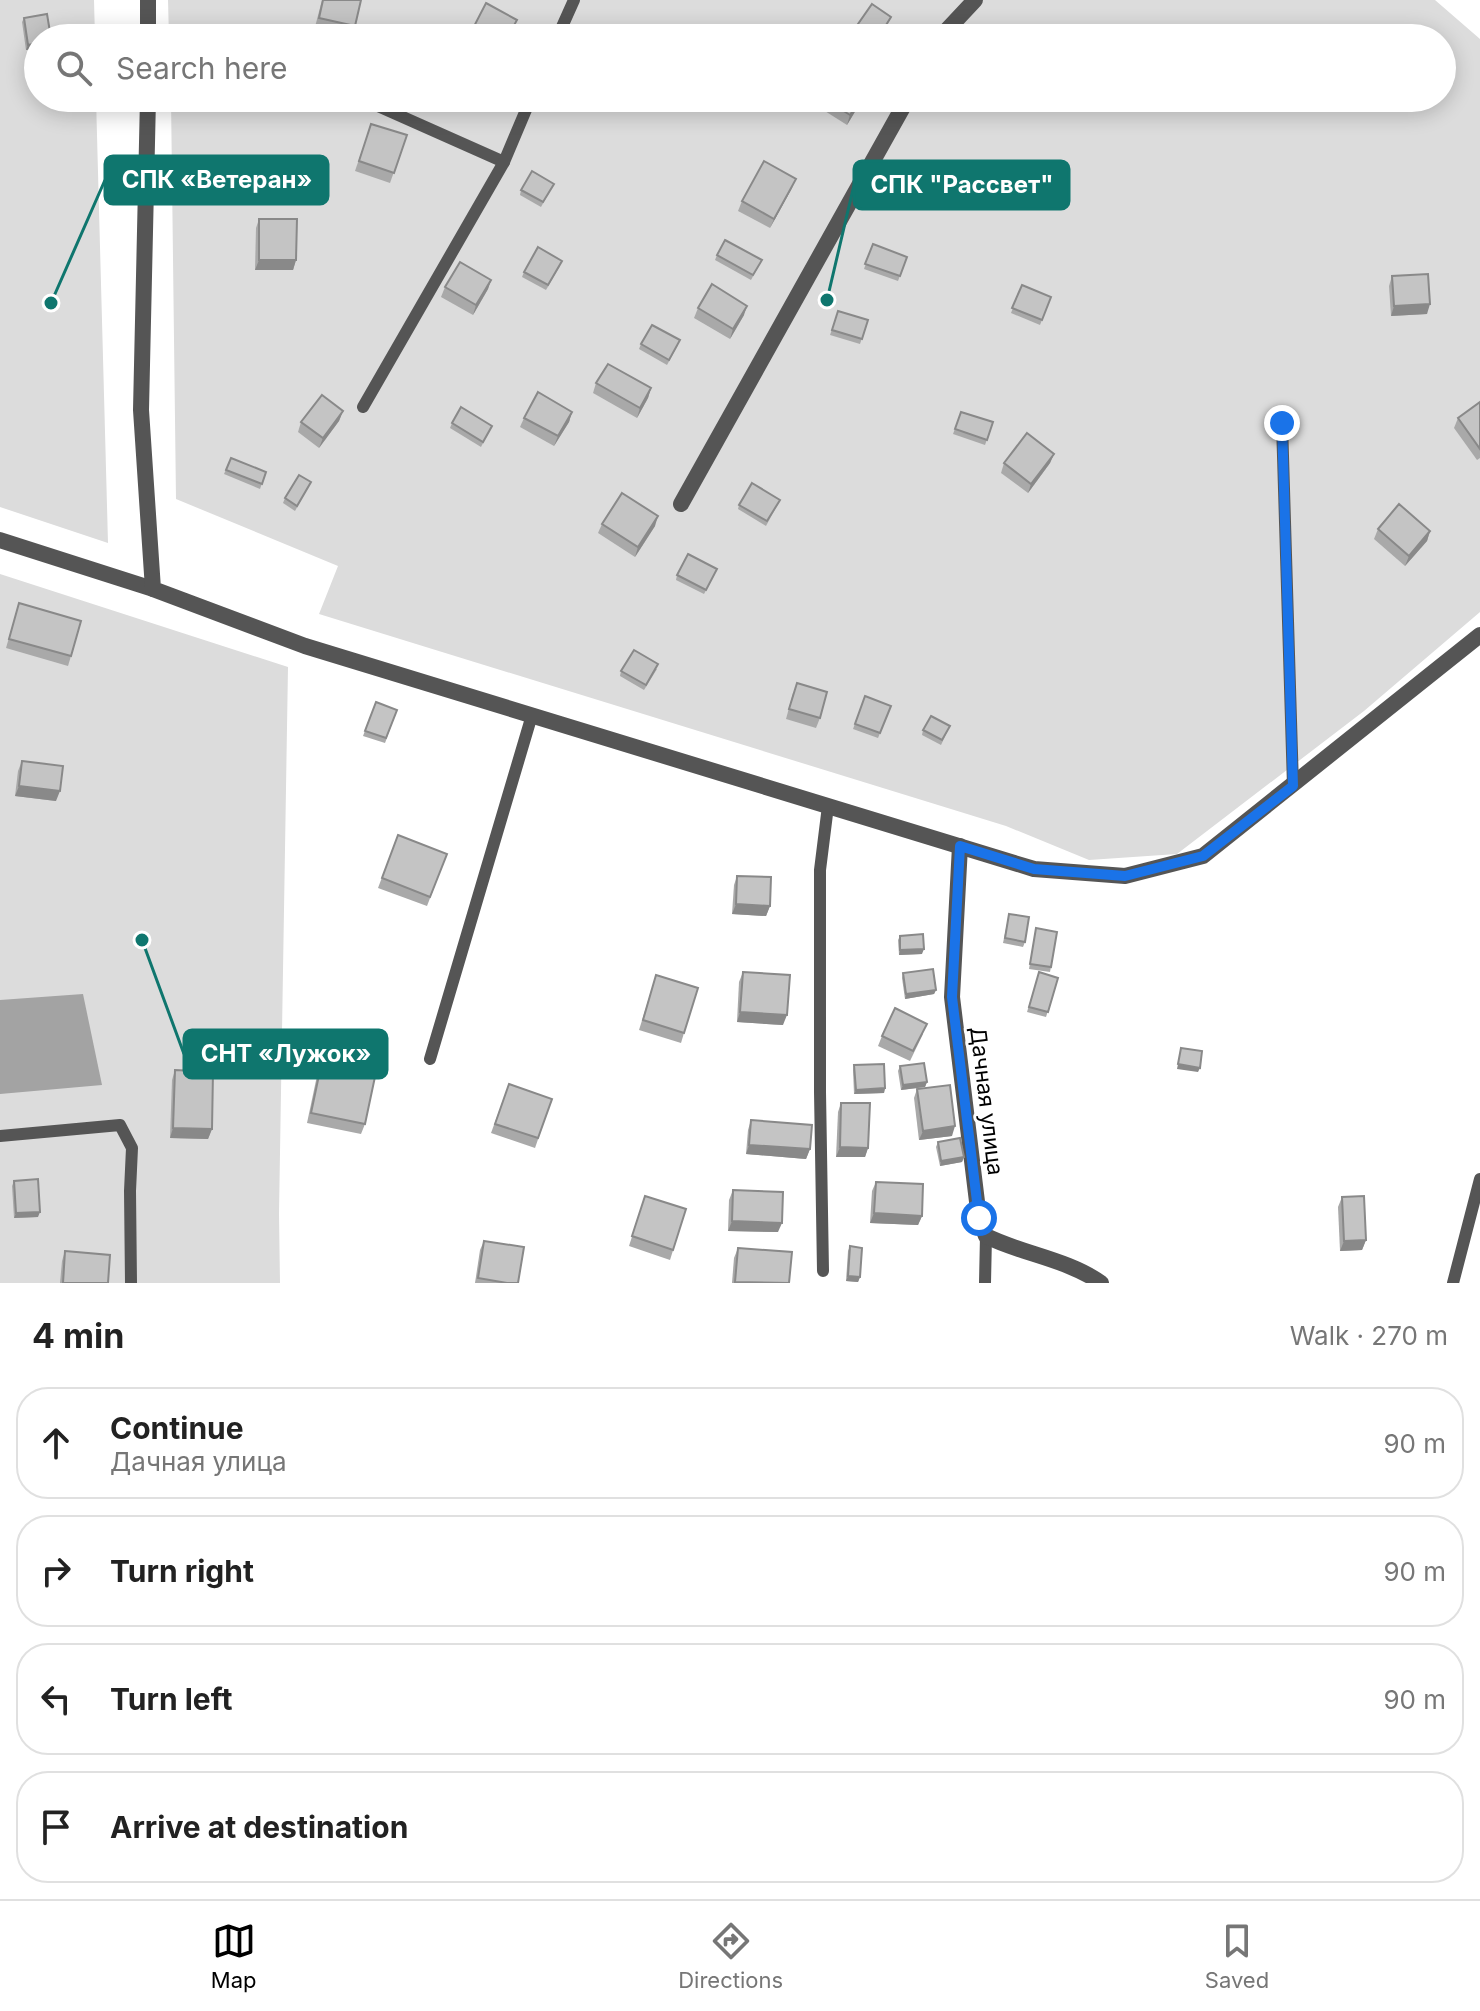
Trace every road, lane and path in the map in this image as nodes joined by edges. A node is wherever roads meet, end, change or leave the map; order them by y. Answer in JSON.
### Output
{"nodes":[{"id":1,"x":148,"y":0,"type":"edge"},
{"id":2,"x":574,"y":0,"type":"edge"},
{"id":3,"x":975,"y":0,"type":"edge"},
{"id":4,"x":148,"y":24,"type":"edge"},
{"id":5,"x":563,"y":24,"type":"edge"},
{"id":6,"x":953,"y":24,"type":"edge"},
{"id":7,"x":148,"y":112,"type":"edge"},
{"id":8,"x":392,"y":112,"type":"edge"},
{"id":9,"x":525,"y":112,"type":"edge"},
{"id":10,"x":900,"y":112,"type":"edge"},
{"id":11,"x":504,"y":162,"type":"junction"},
{"id":12,"x":363,"y":407,"type":"dead end"},
{"id":13,"x":1282,"y":423,"type":"dead end"},
{"id":14,"x":681,"y":504,"type":"dead end"},
{"id":15,"x":0,"y":540,"type":"edge"},
{"id":16,"x":153,"y":589,"type":"junction"},
{"id":17,"x":1480,"y":635,"type":"edge"},
{"id":18,"x":532,"y":715,"type":"junction"},
{"id":19,"x":1293,"y":786,"type":"junction"},
{"id":20,"x":828,"y":806,"type":"junction"},
{"id":21,"x":960,"y":846,"type":"junction"},
{"id":22,"x":430,"y":1059,"type":"dead end"},
{"id":23,"x":0,"y":1136,"type":"edge"},
{"id":24,"x":1480,"y":1179,"type":"edge"},
{"id":25,"x":986,"y":1236,"type":"junction"},
{"id":26,"x":823,"y":1271,"type":"dead end"},
{"id":27,"x":131,"y":1283,"type":"edge"},
{"id":28,"x":985,"y":1283,"type":"edge"},
{"id":29,"x":1101,"y":1283,"type":"edge"},
{"id":30,"x":1453,"y":1283,"type":"edge"}],
"edges":[{"from":1,"to":4,"type":"street"},
{"from":2,"to":5,"type":"lane"},
{"from":3,"to":6,"type":"street"},
{"from":7,"to":16,"type":"street"},
{"from":8,"to":11,"type":"lane"},
{"from":9,"to":11,"type":"lane"},
{"from":10,"to":14,"type":"street"},
{"from":11,"to":12,"type":"lane"},
{"from":13,"to":19,"type":"lane"},
{"from":15,"to":16,"type":"street"},
{"from":16,"to":18,"type":"street"},
{"from":17,"to":19,"type":"street"},
{"from":18,"to":20,"type":"street"},
{"from":18,"to":22,"type":"lane"},
{"from":19,"to":21,"type":"street"},
{"from":20,"to":21,"type":"street"},
{"from":20,"to":26,"type":"lane"},
{"from":21,"to":25,"type":"street","name":"Дачная улица"},
{"from":23,"to":27,"type":"lane"},
{"from":24,"to":30,"type":"lane"},
{"from":25,"to":28,"type":"lane"},
{"from":25,"to":29,"type":"street"}]}
